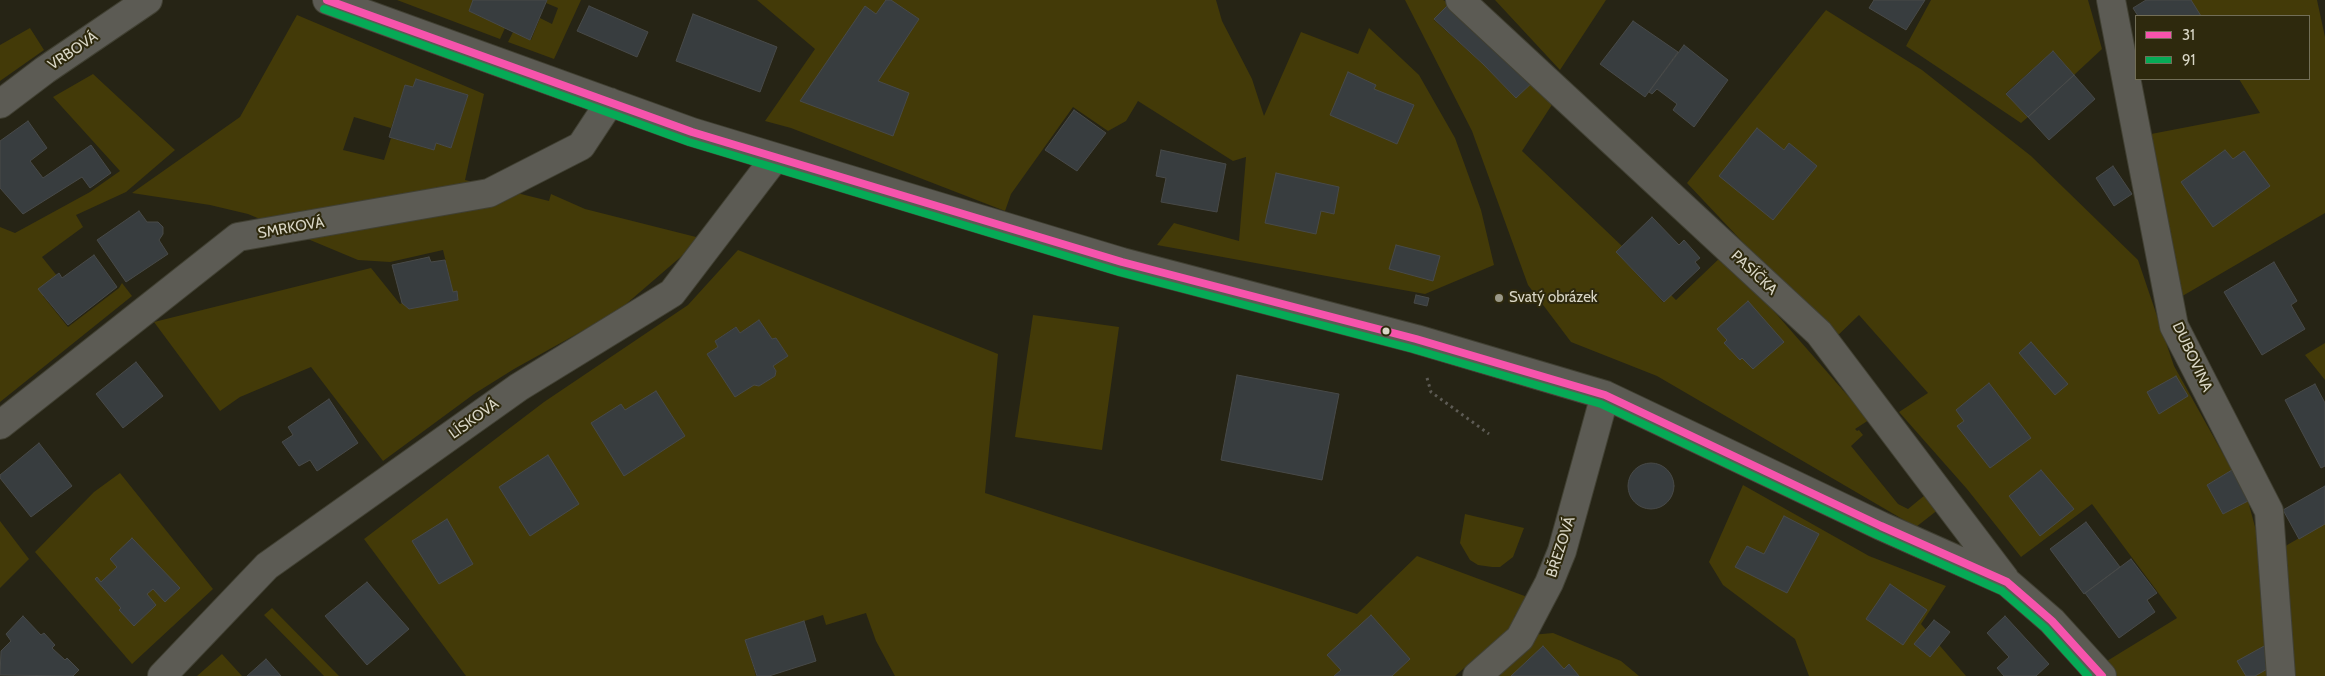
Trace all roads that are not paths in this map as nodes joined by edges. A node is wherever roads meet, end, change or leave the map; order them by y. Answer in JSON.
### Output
{"nodes":[{"id":1,"x":148,"y":0,"type":"edge"},
{"id":2,"x":327,"y":0,"type":"edge"},
{"id":3,"x":1460,"y":0,"type":"edge"},
{"id":4,"x":2111,"y":0,"type":"edge"},
{"id":5,"x":610,"y":102,"type":"junction"},
{"id":6,"x":0,"y":104,"type":"edge"},
{"id":7,"x":775,"y":158,"type":"junction"},
{"id":8,"x":1605,"y":395,"type":"junction"},
{"id":9,"x":0,"y":425,"type":"edge"},
{"id":10,"x":2007,"y":582,"type":"junction"},
{"id":11,"x":162,"y":676,"type":"edge"},
{"id":12,"x":1477,"y":676,"type":"edge"},
{"id":13,"x":2102,"y":676,"type":"edge"},
{"id":14,"x":2281,"y":676,"type":"edge"}],
"edges":[{"from":1,"to":6,"type":"street","name":"VRBOVÁ"},
{"from":2,"to":5,"type":"street"},
{"from":3,"to":10,"type":"street","name":"PASÍČKA"},
{"from":4,"to":14,"type":"street","name":"DUBOVINA"},
{"from":5,"to":7,"type":"street"},
{"from":5,"to":9,"type":"street","name":"SMRKOVÁ"},
{"from":7,"to":8,"type":"street"},
{"from":7,"to":11,"type":"street","name":"LÍSKOVÁ"},
{"from":8,"to":10,"type":"street"},
{"from":8,"to":12,"type":"street","name":"BŘEZOVÁ"},
{"from":10,"to":13,"type":"street"}]}
